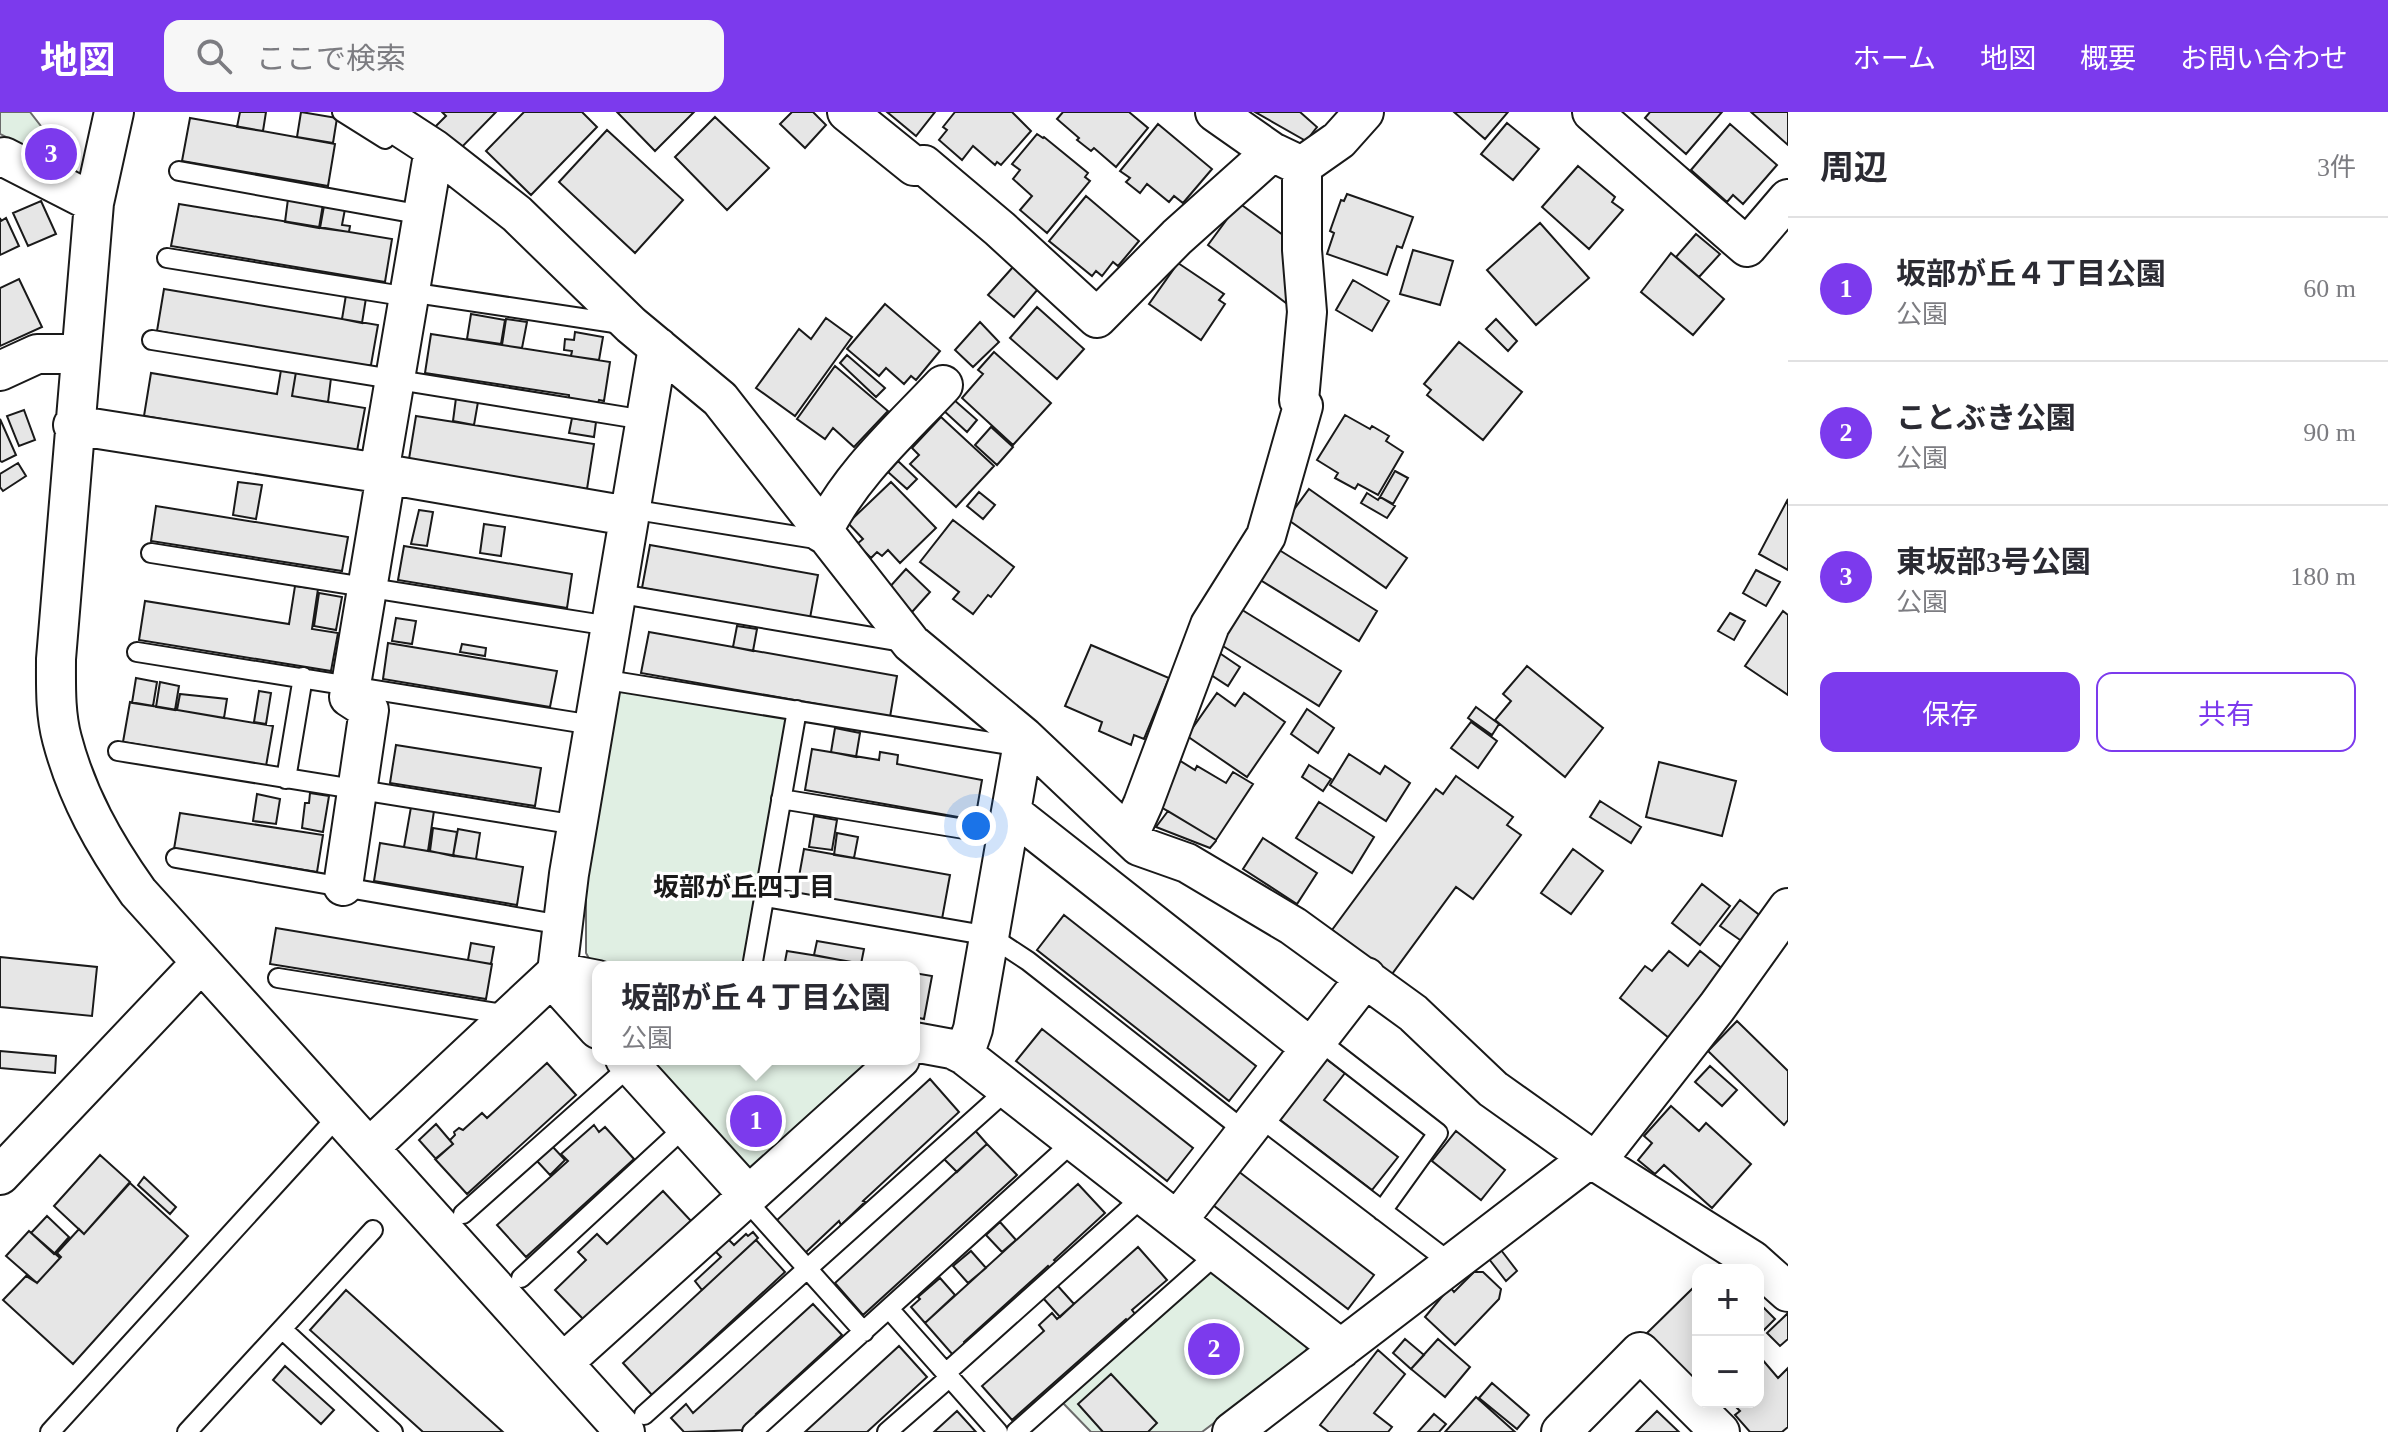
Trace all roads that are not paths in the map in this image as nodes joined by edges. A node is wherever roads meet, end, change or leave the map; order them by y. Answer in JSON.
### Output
{"nodes":[{"id":1,"x":114,"y":112,"type":"edge"},
{"id":2,"x":342,"y":112,"type":"edge"},
{"id":3,"x":377,"y":112,"type":"edge"},
{"id":4,"x":847,"y":112,"type":"edge"},
{"id":5,"x":1215,"y":112,"type":"edge"},
{"id":6,"x":1364,"y":112,"type":"edge"},
{"id":7,"x":1592,"y":112,"type":"edge"},
{"id":8,"x":0,"y":158,"type":"edge"},
{"id":9,"x":433,"y":158,"type":"junction"},
{"id":10,"x":1287,"y":159,"type":"junction"},
{"id":11,"x":179,"y":171,"type":"dead end"},
{"id":12,"x":1788,"y":199,"type":"edge"},
{"id":13,"x":94,"y":203,"type":"junction"},
{"id":14,"x":423,"y":215,"type":"junction"},
{"id":15,"x":167,"y":258,"type":"dead end"},
{"id":16,"x":409,"y":295,"type":"junction"},
{"id":17,"x":645,"y":336,"type":"junction"},
{"id":18,"x":152,"y":340,"type":"dead end"},
{"id":19,"x":80,"y":354,"type":"junction"},
{"id":20,"x":0,"y":371,"type":"edge"},
{"id":21,"x":394,"y":379,"type":"junction"},
{"id":22,"x":943,"y":385,"type":"dead end"},
{"id":23,"x":645,"y":420,"type":"junction"},
{"id":24,"x":73,"y":425,"type":"junction"},
{"id":25,"x":382,"y":474,"type":"junction"},
{"id":26,"x":629,"y":513,"type":"junction"},
{"id":27,"x":825,"y":537,"type":"junction"},
{"id":28,"x":151,"y":553,"type":"dead end"},
{"id":29,"x":367,"y":587,"type":"junction"},
{"id":30,"x":613,"y":610,"type":"junction"},
{"id":31,"x":911,"y":643,"type":"junction"},
{"id":32,"x":137,"y":652,"type":"dead end"},
{"id":33,"x":303,"y":677,"type":"junction"},
{"id":34,"x":601,"y":679,"type":"junction"},
{"id":35,"x":351,"y":685,"type":"junction"},
{"id":36,"x":797,"y":710,"type":"junction"},
{"id":37,"x":593,"y":725,"type":"junction"},
{"id":38,"x":1023,"y":742,"type":"junction"},
{"id":39,"x":118,"y":751,"type":"dead end"},
{"id":40,"x":286,"y":779,"type":"junction"},
{"id":41,"x":357,"y":791,"type":"junction"},
{"id":42,"x":781,"y":799,"type":"junction"},
{"id":43,"x":1009,"y":824,"type":"junction"},
{"id":44,"x":577,"y":825,"type":"junction"},
{"id":45,"x":1129,"y":835,"type":"junction"},
{"id":46,"x":176,"y":858,"type":"dead end"},
{"id":47,"x":343,"y":886,"type":"junction"},
{"id":48,"x":765,"y":897,"type":"junction"},
{"id":49,"x":1788,"y":908,"type":"edge"},
{"id":50,"x":562,"y":925,"type":"junction"},
{"id":51,"x":990,"y":936,"type":"junction"},
{"id":52,"x":753,"y":961,"type":"edge"},
{"id":53,"x":201,"y":963,"type":"junction"},
{"id":54,"x":554,"y":975,"type":"junction"},
{"id":55,"x":1366,"y":977,"type":"junction"},
{"id":56,"x":278,"y":978,"type":"dead end"},
{"id":57,"x":592,"y":979,"type":"edge"},
{"id":58,"x":511,"y":1016,"type":"junction"},
{"id":59,"x":592,"y":1022,"type":"edge"},
{"id":60,"x":1314,"y":1044,"type":"junction"},
{"id":61,"x":920,"y":1047,"type":"edge"},
{"id":62,"x":964,"y":1055,"type":"junction"},
{"id":63,"x":625,"y":1065,"type":"edge"},
{"id":64,"x":631,"y":1065,"type":"edge"},
{"id":65,"x":892,"y":1065,"type":"edge"},
{"id":66,"x":1008,"y":1089,"type":"junction"},
{"id":67,"x":339,"y":1115,"type":"junction"},
{"id":68,"x":1252,"y":1124,"type":"junction"},
{"id":69,"x":686,"y":1126,"type":"junction"},
{"id":70,"x":1074,"y":1141,"type":"junction"},
{"id":71,"x":369,"y":1148,"type":"junction"},
{"id":72,"x":7,"y":1155,"type":"edge"},
{"id":73,"x":1590,"y":1158,"type":"junction"},
{"id":74,"x":1145,"y":1195,"type":"junction"},
{"id":75,"x":747,"y":1197,"type":"junction"},
{"id":76,"x":1382,"y":1211,"type":"junction"},
{"id":77,"x":463,"y":1214,"type":"dead end"},
{"id":78,"x":1177,"y":1221,"type":"junction"},
{"id":79,"x":373,"y":1230,"type":"dead end"},
{"id":80,"x":1218,"y":1253,"type":"junction"},
{"id":81,"x":1452,"y":1264,"type":"junction"},
{"id":82,"x":808,"y":1268,"type":"junction"},
{"id":83,"x":521,"y":1278,"type":"dead end"},
{"id":84,"x":1788,"y":1292,"type":"edge"},
{"id":85,"x":890,"y":1310,"type":"junction"},
{"id":86,"x":282,"y":1329,"type":"junction"},
{"id":87,"x":864,"y":1332,"type":"junction"},
{"id":88,"x":1341,"y":1349,"type":"junction"},
{"id":89,"x":564,"y":1362,"type":"junction"},
{"id":90,"x":948,"y":1374,"type":"junction"},
{"id":91,"x":635,"y":1424,"type":"edge"},
{"id":92,"x":1252,"y":1427,"type":"edge"},
{"id":93,"x":50,"y":1432,"type":"edge"},
{"id":94,"x":187,"y":1432,"type":"edge"},
{"id":95,"x":393,"y":1432,"type":"edge"},
{"id":96,"x":752,"y":1432,"type":"edge"},
{"id":97,"x":887,"y":1432,"type":"edge"},
{"id":98,"x":998,"y":1432,"type":"edge"},
{"id":99,"x":1016,"y":1432,"type":"edge"},
{"id":100,"x":1561,"y":1432,"type":"edge"},
{"id":101,"x":1720,"y":1432,"type":"edge"}],
"edges":[{"from":1,"to":13,"type":"street"},
{"from":2,"to":9,"type":"lane"},
{"from":3,"to":9,"type":"street"},
{"from":4,"to":10,"type":"street"},
{"from":5,"to":10,"type":"street"},
{"from":6,"to":10,"type":"street"},
{"from":7,"to":12,"type":"street"},
{"from":8,"to":13,"type":"street"},
{"from":9,"to":14,"type":"street"},
{"from":9,"to":17,"type":"street"},
{"from":10,"to":45,"type":"street"},
{"from":11,"to":14,"type":"lane"},
{"from":13,"to":19,"type":"street"},
{"from":14,"to":16,"type":"street"},
{"from":15,"to":16,"type":"lane"},
{"from":16,"to":17,"type":"lane"},
{"from":16,"to":21,"type":"street"},
{"from":17,"to":23,"type":"street"},
{"from":17,"to":27,"type":"street"},
{"from":18,"to":21,"type":"lane"},
{"from":19,"to":20,"type":"street"},
{"from":19,"to":24,"type":"street"},
{"from":21,"to":23,"type":"lane"},
{"from":21,"to":25,"type":"street"},
{"from":22,"to":27,"type":"street"},
{"from":23,"to":26,"type":"street"},
{"from":24,"to":25,"type":"street"},
{"from":24,"to":53,"type":"street"},
{"from":25,"to":26,"type":"street"},
{"from":25,"to":29,"type":"street"},
{"from":26,"to":27,"type":"lane"},
{"from":26,"to":30,"type":"street"},
{"from":27,"to":31,"type":"street"},
{"from":28,"to":29,"type":"lane"},
{"from":29,"to":30,"type":"lane"},
{"from":29,"to":35,"type":"street"},
{"from":30,"to":31,"type":"lane"},
{"from":30,"to":34,"type":"street"},
{"from":31,"to":38,"type":"street"},
{"from":32,"to":33,"type":"lane"},
{"from":33,"to":35,"type":"lane"},
{"from":33,"to":40,"type":"lane"},
{"from":34,"to":36,"type":"lane"},
{"from":34,"to":37,"type":"street"},
{"from":35,"to":37,"type":"lane"},
{"from":35,"to":41,"type":"street"},
{"from":36,"to":38,"type":"lane"},
{"from":36,"to":42,"type":"lane"},
{"from":37,"to":44,"type":"street"},
{"from":38,"to":43,"type":"street"},
{"from":38,"to":45,"type":"street"},
{"from":39,"to":40,"type":"lane"},
{"from":40,"to":41,"type":"lane"},
{"from":41,"to":44,"type":"lane"},
{"from":41,"to":47,"type":"street"},
{"from":42,"to":43,"type":"lane"},
{"from":42,"to":48,"type":"lane"},
{"from":43,"to":51,"type":"street"},
{"from":43,"to":60,"type":"street"},
{"from":44,"to":50,"type":"street"},
{"from":45,"to":55,"type":"street"},
{"from":46,"to":47,"type":"lane"},
{"from":47,"to":50,"type":"lane"},
{"from":48,"to":51,"type":"lane"},
{"from":48,"to":52,"type":"lane"},
{"from":49,"to":73,"type":"street"},
{"from":50,"to":54,"type":"street"},
{"from":51,"to":62,"type":"street"},
{"from":51,"to":68,"type":"lane"},
{"from":53,"to":67,"type":"street"},
{"from":53,"to":72,"type":"street"},
{"from":54,"to":57,"type":"street"},
{"from":54,"to":58,"type":"street"},
{"from":54,"to":59,"type":"street"},
{"from":55,"to":60,"type":"street"},
{"from":55,"to":73,"type":"street"},
{"from":56,"to":58,"type":"lane"},
{"from":58,"to":71,"type":"street"},
{"from":60,"to":68,"type":"street"},
{"from":60,"to":76,"type":"lane"},
{"from":61,"to":62,"type":"street"},
{"from":62,"to":66,"type":"street"},
{"from":63,"to":77,"type":"lane"},
{"from":64,"to":69,"type":"street"},
{"from":65,"to":75,"type":"street"},
{"from":66,"to":70,"type":"street"},
{"from":66,"to":82,"type":"lane"},
{"from":67,"to":71,"type":"street"},
{"from":67,"to":93,"type":"lane"},
{"from":68,"to":76,"type":"lane"},
{"from":68,"to":78,"type":"street"},
{"from":69,"to":75,"type":"street"},
{"from":69,"to":83,"type":"lane"},
{"from":70,"to":74,"type":"street"},
{"from":70,"to":85,"type":"lane"},
{"from":71,"to":89,"type":"street"},
{"from":73,"to":81,"type":"street"},
{"from":73,"to":84,"type":"street"},
{"from":74,"to":78,"type":"street"},
{"from":74,"to":90,"type":"lane"},
{"from":75,"to":82,"type":"lane"},
{"from":75,"to":89,"type":"street"},
{"from":76,"to":81,"type":"lane"},
{"from":78,"to":80,"type":"street"},
{"from":79,"to":86,"type":"lane"},
{"from":80,"to":88,"type":"street"},
{"from":80,"to":99,"type":"lane"},
{"from":81,"to":88,"type":"street"},
{"from":82,"to":87,"type":"lane"},
{"from":82,"to":91,"type":"lane"},
{"from":85,"to":87,"type":"lane"},
{"from":85,"to":90,"type":"lane"},
{"from":86,"to":94,"type":"lane"},
{"from":86,"to":95,"type":"lane"},
{"from":87,"to":96,"type":"lane"},
{"from":88,"to":92,"type":"street"},
{"from":89,"to":91,"type":"street"},
{"from":90,"to":97,"type":"lane"},
{"from":90,"to":98,"type":"lane"},
{"from":100,"to":101,"type":"street"}]}
